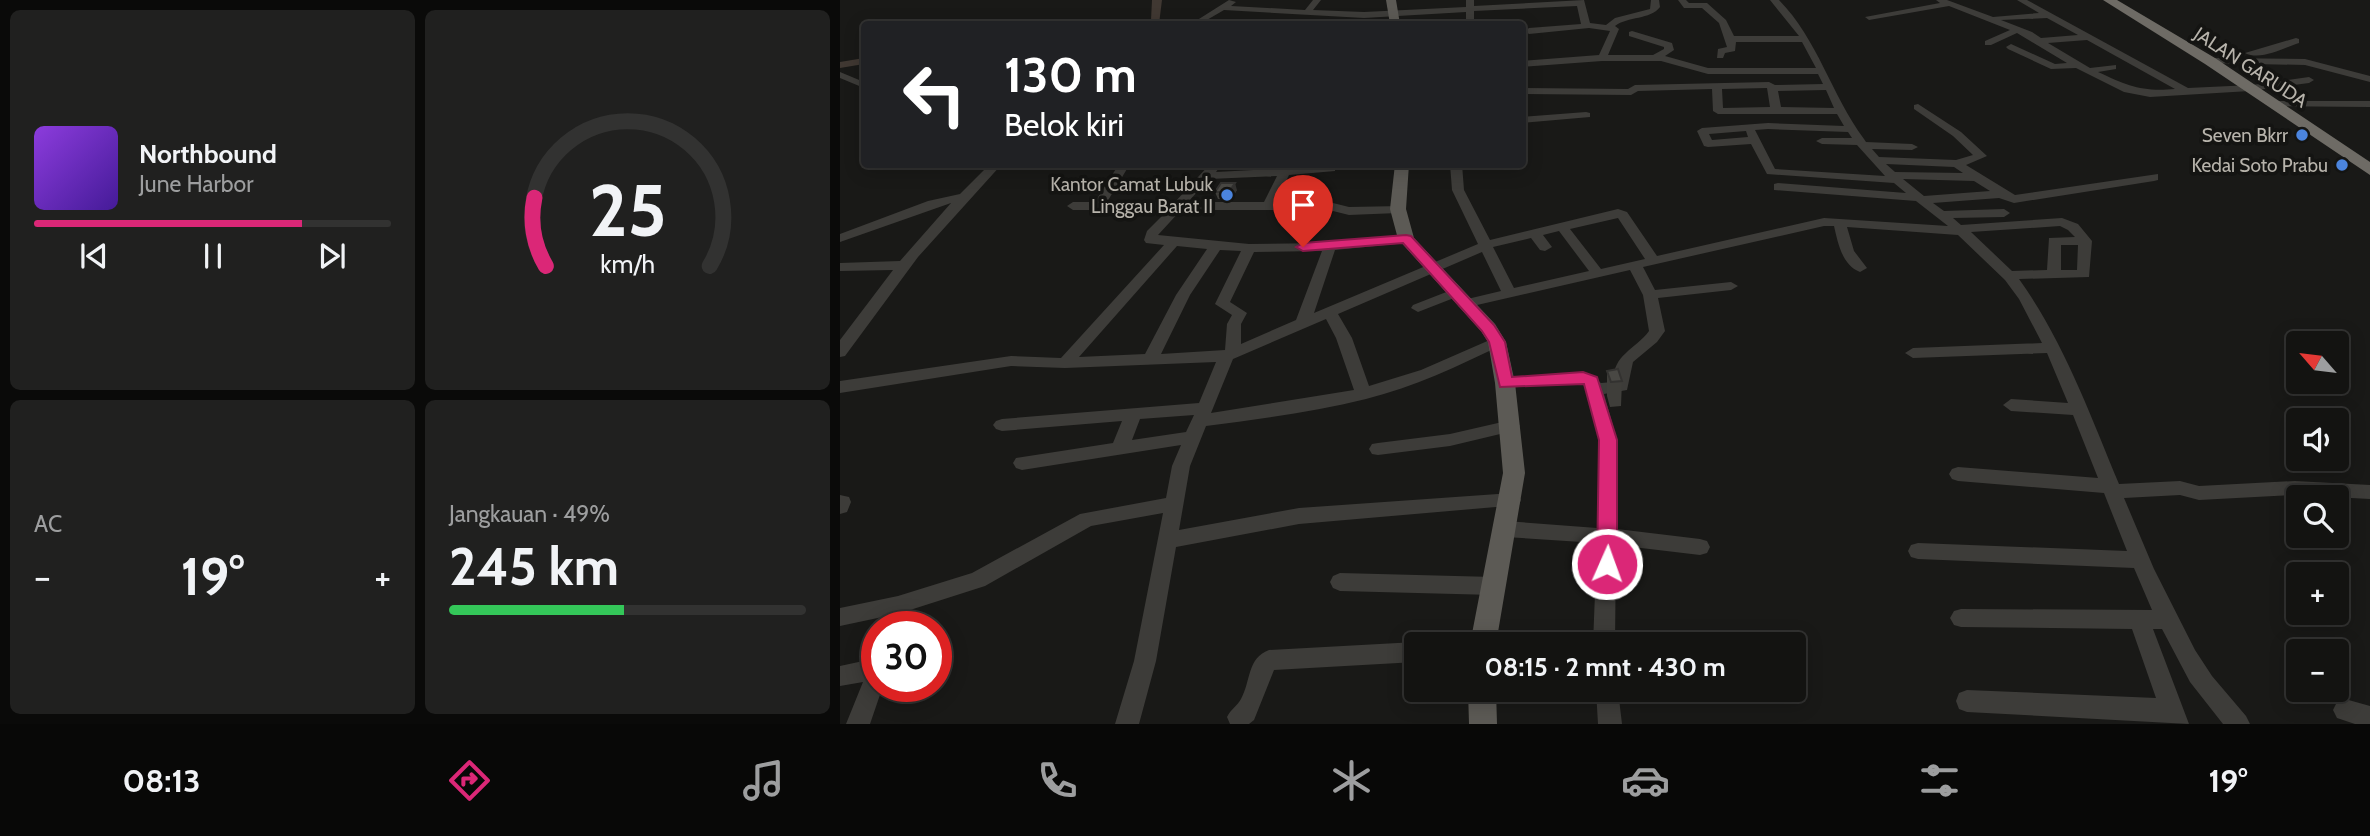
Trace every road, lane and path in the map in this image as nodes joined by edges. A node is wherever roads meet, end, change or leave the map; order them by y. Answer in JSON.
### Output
{"nodes":[{"id":1,"x":1236,"y":0,"type":"edge"},
{"id":2,"x":1278,"y":0,"type":"edge"},
{"id":3,"x":1317,"y":0,"type":"edge"},
{"id":4,"x":1391,"y":0,"type":"edge"},
{"id":5,"x":1655,"y":0,"type":"edge"},
{"id":6,"x":1682,"y":0,"type":"edge"},
{"id":7,"x":1774,"y":0,"type":"edge"},
{"id":8,"x":2021,"y":0,"type":"edge"},
{"id":9,"x":2109,"y":0,"type":"edge"},
{"id":10,"x":1580,"y":2,"type":"edge"},
{"id":11,"x":1945,"y":2,"type":"edge"},
{"id":12,"x":1470,"y":4,"type":"edge"},
{"id":13,"x":1330,"y":5,"type":"dead end"},
{"id":14,"x":1223,"y":8,"type":"junction"},
{"id":15,"x":1264,"y":11,"type":"junction"},
{"id":16,"x":1291,"y":13,"type":"junction"},
{"id":17,"x":1314,"y":15,"type":"junction"},
{"id":18,"x":2050,"y":15,"type":"junction"},
{"id":19,"x":1869,"y":17,"type":"dead end"},
{"id":20,"x":1394,"y":19,"type":"edge"},
{"id":21,"x":1200,"y":21,"type":"edge"},
{"id":22,"x":1276,"y":21,"type":"dead end"},
{"id":23,"x":1307,"y":21,"type":"edge"},
{"id":24,"x":1985,"y":22,"type":"junction"},
{"id":25,"x":1586,"y":25,"type":"junction"},
{"id":26,"x":2069,"y":26,"type":"junction"},
{"id":27,"x":1609,"y":27,"type":"junction"},
{"id":28,"x":2020,"y":27,"type":"junction"},
{"id":29,"x":1529,"y":31,"type":"dead end"},
{"id":30,"x":1632,"y":34,"type":"dead end"},
{"id":31,"x":2090,"y":37,"type":"junction"},
{"id":32,"x":1731,"y":39,"type":"junction"},
{"id":33,"x":1806,"y":39,"type":"junction"},
{"id":34,"x":2073,"y":39,"type":"junction"},
{"id":35,"x":2040,"y":41,"type":"junction"},
{"id":36,"x":2296,"y":41,"type":"dead end"},
{"id":37,"x":1988,"y":43,"type":"dead end"},
{"id":38,"x":2011,"y":47,"type":"dead end"},
{"id":39,"x":2281,"y":52,"type":"dead end"},
{"id":40,"x":2096,"y":54,"type":"dead end"},
{"id":41,"x":1720,"y":56,"type":"dead end"},
{"id":42,"x":1602,"y":58,"type":"junction"},
{"id":43,"x":1655,"y":58,"type":"junction"},
{"id":44,"x":2205,"y":58,"type":"junction"},
{"id":45,"x":2305,"y":62,"type":"junction"},
{"id":46,"x":1526,"y":64,"type":"edge"},
{"id":47,"x":2076,"y":65,"type":"junction"},
{"id":48,"x":2113,"y":67,"type":"dead end"},
{"id":49,"x":1820,"y":71,"type":"junction"},
{"id":50,"x":2088,"y":71,"type":"junction"},
{"id":51,"x":840,"y":75,"type":"edge"},
{"id":52,"x":1532,"y":77,"type":"dead end"},
{"id":53,"x":1563,"y":78,"type":"dead end"},
{"id":54,"x":2370,"y":79,"type":"edge"},
{"id":55,"x":2309,"y":80,"type":"dead end"},
{"id":56,"x":861,"y":84,"type":"edge"},
{"id":57,"x":1601,"y":86,"type":"junction"},
{"id":58,"x":1717,"y":87,"type":"junction"},
{"id":59,"x":2249,"y":87,"type":"junction"},
{"id":60,"x":1773,"y":88,"type":"junction"},
{"id":61,"x":1567,"y":90,"type":"junction"},
{"id":62,"x":1528,"y":91,"type":"edge"},
{"id":63,"x":1831,"y":91,"type":"junction"},
{"id":64,"x":2186,"y":91,"type":"junction"},
{"id":65,"x":1786,"y":95,"type":"dead end"},
{"id":66,"x":1603,"y":103,"type":"dead end"},
{"id":67,"x":2274,"y":104,"type":"junction"},
{"id":68,"x":2370,"y":104,"type":"edge"},
{"id":69,"x":1918,"y":107,"type":"dead end"},
{"id":70,"x":1776,"y":110,"type":"junction"},
{"id":71,"x":1841,"y":111,"type":"junction"},
{"id":72,"x":1586,"y":115,"type":"dead end"},
{"id":73,"x":1570,"y":116,"type":"junction"},
{"id":74,"x":1526,"y":120,"type":"edge"},
{"id":75,"x":1749,"y":127,"type":"junction"},
{"id":76,"x":1851,"y":129,"type":"junction"},
{"id":77,"x":1755,"y":140,"type":"junction"},
{"id":78,"x":1822,"y":142,"type":"dead end"},
{"id":79,"x":1862,"y":144,"type":"junction"},
{"id":80,"x":1912,"y":147,"type":"dead end"},
{"id":81,"x":1876,"y":160,"type":"junction"},
{"id":82,"x":1957,"y":164,"type":"junction"},
{"id":83,"x":993,"y":168,"type":"edge"},
{"id":84,"x":1123,"y":168,"type":"edge"},
{"id":85,"x":1213,"y":168,"type":"edge"},
{"id":86,"x":1402,"y":168,"type":"edge"},
{"id":87,"x":1457,"y":168,"type":"edge"},
{"id":88,"x":1331,"y":169,"type":"dead end"},
{"id":89,"x":2370,"y":170,"type":"edge"},
{"id":90,"x":1285,"y":172,"type":"junction"},
{"id":91,"x":1206,"y":176,"type":"junction"},
{"id":92,"x":1895,"y":177,"type":"junction"},
{"id":93,"x":1975,"y":177,"type":"junction"},
{"id":94,"x":2154,"y":177,"type":"dead end"},
{"id":95,"x":1778,"y":187,"type":"dead end"},
{"id":96,"x":2001,"y":194,"type":"junction"},
{"id":97,"x":964,"y":197,"type":"junction"},
{"id":98,"x":1920,"y":199,"type":"junction"},
{"id":99,"x":1177,"y":205,"type":"junction"},
{"id":100,"x":1073,"y":206,"type":"dead end"},
{"id":101,"x":1099,"y":206,"type":"junction"},
{"id":102,"x":1268,"y":206,"type":"junction"},
{"id":103,"x":1398,"y":209,"type":"junction"},
{"id":104,"x":2004,"y":213,"type":"dead end"},
{"id":105,"x":1939,"y":215,"type":"junction"},
{"id":106,"x":1839,"y":223,"type":"junction"},
{"id":107,"x":1562,"y":227,"type":"junction"},
{"id":108,"x":1957,"y":230,"type":"junction"},
{"id":109,"x":1534,"y":233,"type":"junction"},
{"id":110,"x":840,"y":238,"type":"edge"},
{"id":111,"x":1406,"y":239,"type":"junction"},
{"id":112,"x":2085,"y":241,"type":"junction"},
{"id":113,"x":1172,"y":244,"type":"junction"},
{"id":114,"x":1486,"y":246,"type":"junction"},
{"id":115,"x":1215,"y":247,"type":"junction"},
{"id":116,"x":1330,"y":247,"type":"junction"},
{"id":117,"x":1545,"y":247,"type":"dead end"},
{"id":118,"x":1250,"y":248,"type":"junction"},
{"id":119,"x":1653,"y":260,"type":"junction"},
{"id":120,"x":1634,"y":264,"type":"junction"},
{"id":121,"x":906,"y":265,"type":"junction"},
{"id":122,"x":840,"y":267,"type":"edge"},
{"id":123,"x":1431,"y":267,"type":"junction"},
{"id":124,"x":1860,"y":268,"type":"dead end"},
{"id":125,"x":1597,"y":273,"type":"junction"},
{"id":126,"x":2006,"y":275,"type":"junction"},
{"id":127,"x":2054,"y":275,"type":"junction"},
{"id":128,"x":1731,"y":286,"type":"dead end"},
{"id":129,"x":1509,"y":292,"type":"junction"},
{"id":130,"x":1650,"y":295,"type":"junction"},
{"id":131,"x":1459,"y":298,"type":"junction"},
{"id":132,"x":1418,"y":308,"type":"dead end"},
{"id":133,"x":1329,"y":311,"type":"junction"},
{"id":134,"x":1303,"y":322,"type":"junction"},
{"id":135,"x":1497,"y":342,"type":"junction"},
{"id":136,"x":2050,"y":348,"type":"junction"},
{"id":137,"x":840,"y":352,"type":"edge"},
{"id":138,"x":1913,"y":353,"type":"dead end"},
{"id":139,"x":1229,"y":354,"type":"junction"},
{"id":140,"x":1150,"y":360,"type":"junction"},
{"id":141,"x":1065,"y":363,"type":"junction"},
{"id":142,"x":1505,"y":383,"type":"junction"},
{"id":143,"x":840,"y":387,"type":"edge"},
{"id":144,"x":1594,"y":390,"type":"junction"},
{"id":145,"x":1364,"y":394,"type":"junction"},
{"id":146,"x":2011,"y":405,"type":"dead end"},
{"id":147,"x":2077,"y":408,"type":"junction"},
{"id":148,"x":1133,"y":415,"type":"junction"},
{"id":149,"x":1198,"y":422,"type":"junction"},
{"id":150,"x":1002,"y":425,"type":"dead end"},
{"id":151,"x":1511,"y":426,"type":"junction"},
{"id":152,"x":1378,"y":449,"type":"dead end"},
{"id":153,"x":1119,"y":450,"type":"junction"},
{"id":154,"x":1022,"y":463,"type":"dead end"},
{"id":155,"x":1958,"y":474,"type":"dead end"},
{"id":156,"x":2111,"y":488,"type":"junction"},
{"id":157,"x":2370,"y":492,"type":"edge"},
{"id":158,"x":1512,"y":500,"type":"junction"},
{"id":159,"x":1174,"y":504,"type":"junction"},
{"id":160,"x":1505,"y":529,"type":"junction"},
{"id":161,"x":1608,"y":537,"type":"junction"},
{"id":162,"x":1169,"y":540,"type":"junction"},
{"id":163,"x":1700,"y":547,"type":"dead end"},
{"id":164,"x":1918,"y":551,"type":"dead end"},
{"id":165,"x":2141,"y":560,"type":"junction"},
{"id":166,"x":1340,"y":582,"type":"dead end"},
{"id":167,"x":1494,"y":586,"type":"junction"},
{"id":168,"x":898,"y":605,"type":"junction"},
{"id":169,"x":900,"y":611,"type":"edge"},
{"id":170,"x":840,"y":617,"type":"edge"},
{"id":171,"x":1961,"y":618,"type":"dead end"},
{"id":172,"x":2139,"y":620,"type":"junction"},
{"id":173,"x":2170,"y":620,"type":"junction"},
{"id":174,"x":1485,"y":632,"type":"edge"},
{"id":175,"x":1604,"y":632,"type":"edge"},
{"id":176,"x":1404,"y":653,"type":"edge"},
{"id":177,"x":861,"y":673,"type":"edge"},
{"id":178,"x":840,"y":676,"type":"edge"},
{"id":179,"x":1967,"y":701,"type":"dead end"},
{"id":180,"x":866,"y":702,"type":"edge"},
{"id":181,"x":1482,"y":702,"type":"edge"},
{"id":182,"x":1608,"y":702,"type":"edge"},
{"id":183,"x":2345,"y":710,"type":"dead end"},
{"id":184,"x":1239,"y":717,"type":"dead end"},
{"id":185,"x":2173,"y":717,"type":"edge"},
{"id":186,"x":2370,"y":717,"type":"edge"},
{"id":187,"x":858,"y":724,"type":"edge"},
{"id":188,"x":1127,"y":724,"type":"edge"},
{"id":189,"x":1483,"y":724,"type":"edge"},
{"id":190,"x":1610,"y":724,"type":"edge"},
{"id":191,"x":2238,"y":724,"type":"edge"}],
"edges":[{"from":1,"to":14,"type":"street"},
{"from":2,"to":15,"type":"street"},
{"from":3,"to":17,"type":"street"},
{"from":4,"to":20,"type":"main road"},
{"from":5,"to":27,"type":"street"},
{"from":6,"to":32,"type":"street"},
{"from":7,"to":33,"type":"street"},
{"from":8,"to":18,"type":"street"},
{"from":9,"to":44,"type":"highway","name":"JALAN GARUDA"},
{"from":10,"to":12,"type":"street"},
{"from":10,"to":25,"type":"street"},
{"from":11,"to":19,"type":"street"},
{"from":11,"to":24,"type":"street"},
{"from":12,"to":20,"type":"street"},
{"from":13,"to":17,"type":"street"},
{"from":14,"to":15,"type":"street"},
{"from":14,"to":21,"type":"street"},
{"from":15,"to":16,"type":"street"},
{"from":16,"to":17,"type":"street"},
{"from":16,"to":22,"type":"street"},
{"from":17,"to":20,"type":"street"},
{"from":17,"to":23,"type":"street"},
{"from":18,"to":24,"type":"street"},
{"from":18,"to":26,"type":"street"},
{"from":24,"to":28,"type":"street"},
{"from":25,"to":27,"type":"street"},
{"from":25,"to":29,"type":"street"},
{"from":26,"to":28,"type":"street"},
{"from":26,"to":31,"type":"street"},
{"from":27,"to":42,"type":"street"},
{"from":28,"to":35,"type":"street"},
{"from":28,"to":37,"type":"street"},
{"from":30,"to":43,"type":"street"},
{"from":31,"to":34,"type":"street"},
{"from":31,"to":64,"type":"street"},
{"from":32,"to":33,"type":"street"},
{"from":32,"to":41,"type":"street"},
{"from":33,"to":49,"type":"street"},
{"from":34,"to":35,"type":"street"},
{"from":34,"to":40,"type":"street"},
{"from":35,"to":47,"type":"street"},
{"from":36,"to":44,"type":"street"},
{"from":38,"to":47,"type":"street"},
{"from":39,"to":45,"type":"street"},
{"from":42,"to":43,"type":"street"},
{"from":42,"to":46,"type":"street"},
{"from":43,"to":49,"type":"street"},
{"from":44,"to":45,"type":"street"},
{"from":44,"to":59,"type":"highway","name":"JALAN GARUDA"},
{"from":45,"to":54,"type":"street"},
{"from":47,"to":50,"type":"street"},
{"from":48,"to":50,"type":"street"},
{"from":49,"to":63,"type":"street"},
{"from":50,"to":64,"type":"street"},
{"from":51,"to":56,"type":"street"},
{"from":52,"to":62,"type":"street"},
{"from":53,"to":61,"type":"street"},
{"from":55,"to":59,"type":"street"},
{"from":57,"to":58,"type":"street"},
{"from":57,"to":61,"type":"street"},
{"from":57,"to":66,"type":"street"},
{"from":58,"to":60,"type":"street"},
{"from":58,"to":70,"type":"street"},
{"from":59,"to":64,"type":"street"},
{"from":59,"to":67,"type":"highway","name":"JALAN GARUDA"},
{"from":60,"to":63,"type":"street"},
{"from":60,"to":70,"type":"street"},
{"from":61,"to":62,"type":"street"},
{"from":61,"to":73,"type":"street"},
{"from":63,"to":65,"type":"street"},
{"from":63,"to":71,"type":"street"},
{"from":67,"to":68,"type":"street"},
{"from":67,"to":89,"type":"highway","name":"JALAN GARUDA"},
{"from":69,"to":82,"type":"street"},
{"from":70,"to":71,"type":"street"},
{"from":71,"to":76,"type":"street"},
{"from":72,"to":73,"type":"street"},
{"from":73,"to":74,"type":"street"},
{"from":75,"to":76,"type":"street"},
{"from":75,"to":77,"type":"street"},
{"from":75,"to":77,"type":"street"},
{"from":76,"to":79,"type":"street"},
{"from":77,"to":92,"type":"street"},
{"from":78,"to":79,"type":"street"},
{"from":79,"to":80,"type":"street"},
{"from":79,"to":81,"type":"street"},
{"from":81,"to":82,"type":"street"},
{"from":81,"to":92,"type":"street"},
{"from":82,"to":93,"type":"street"},
{"from":83,"to":97,"type":"street"},
{"from":84,"to":101,"type":"street"},
{"from":85,"to":91,"type":"street"},
{"from":86,"to":103,"type":"main road"},
{"from":87,"to":114,"type":"street"},
{"from":88,"to":90,"type":"street"},
{"from":90,"to":91,"type":"street"},
{"from":90,"to":102,"type":"street"},
{"from":91,"to":99,"type":"street"},
{"from":92,"to":93,"type":"street"},
{"from":92,"to":98,"type":"street"},
{"from":93,"to":96,"type":"street"},
{"from":94,"to":96,"type":"street"},
{"from":95,"to":98,"type":"street"},
{"from":96,"to":98,"type":"street"},
{"from":97,"to":110,"type":"street"},
{"from":97,"to":121,"type":"street"},
{"from":98,"to":105,"type":"street"},
{"from":99,"to":101,"type":"street"},
{"from":99,"to":102,"type":"street"},
{"from":99,"to":113,"type":"street"},
{"from":100,"to":101,"type":"street"},
{"from":102,"to":103,"type":"street"},
{"from":103,"to":111,"type":"main road"},
{"from":104,"to":105,"type":"street"},
{"from":105,"to":108,"type":"street"},
{"from":106,"to":108,"type":"street"},
{"from":106,"to":119,"type":"street"},
{"from":106,"to":124,"type":"street"},
{"from":107,"to":109,"type":"street"},
{"from":107,"to":119,"type":"street"},
{"from":107,"to":125,"type":"street"},
{"from":108,"to":112,"type":"street"},
{"from":108,"to":126,"type":"street"},
{"from":109,"to":114,"type":"street"},
{"from":109,"to":117,"type":"street"},
{"from":111,"to":116,"type":"street"},
{"from":111,"to":123,"type":"main road"},
{"from":112,"to":127,"type":"street"},
{"from":112,"to":127,"type":"street"},
{"from":113,"to":115,"type":"street"},
{"from":113,"to":141,"type":"street"},
{"from":114,"to":123,"type":"street"},
{"from":114,"to":129,"type":"street"},
{"from":115,"to":118,"type":"street"},
{"from":115,"to":140,"type":"street"},
{"from":116,"to":118,"type":"street"},
{"from":116,"to":134,"type":"street"},
{"from":118,"to":139,"type":"street"},
{"from":119,"to":120,"type":"street"},
{"from":120,"to":125,"type":"street"},
{"from":120,"to":130,"type":"street"},
{"from":121,"to":122,"type":"street"},
{"from":121,"to":137,"type":"street"},
{"from":123,"to":131,"type":"main road"},
{"from":123,"to":133,"type":"street"},
{"from":125,"to":129,"type":"street"},
{"from":126,"to":127,"type":"street"},
{"from":126,"to":136,"type":"street"},
{"from":128,"to":130,"type":"street"},
{"from":129,"to":131,"type":"street"},
{"from":130,"to":144,"type":"street"},
{"from":131,"to":132,"type":"street"},
{"from":131,"to":135,"type":"main road"},
{"from":133,"to":134,"type":"street"},
{"from":133,"to":145,"type":"street"},
{"from":134,"to":139,"type":"street"},
{"from":135,"to":142,"type":"main road"},
{"from":135,"to":145,"type":"street"},
{"from":136,"to":138,"type":"street"},
{"from":136,"to":147,"type":"street"},
{"from":139,"to":140,"type":"street"},
{"from":139,"to":149,"type":"street"},
{"from":140,"to":141,"type":"street"},
{"from":141,"to":143,"type":"street"},
{"from":142,"to":144,"type":"street"},
{"from":142,"to":151,"type":"main road"},
{"from":144,"to":161,"type":"street"},
{"from":145,"to":149,"type":"street"},
{"from":146,"to":147,"type":"street"},
{"from":147,"to":156,"type":"street"},
{"from":148,"to":149,"type":"street"},
{"from":148,"to":150,"type":"street"},
{"from":148,"to":153,"type":"street"},
{"from":149,"to":153,"type":"street"},
{"from":149,"to":159,"type":"street"},
{"from":151,"to":152,"type":"street"},
{"from":151,"to":158,"type":"main road"},
{"from":153,"to":154,"type":"street"},
{"from":155,"to":156,"type":"street"},
{"from":156,"to":157,"type":"street"},
{"from":156,"to":165,"type":"street"},
{"from":158,"to":160,"type":"main road"},
{"from":158,"to":162,"type":"street"},
{"from":159,"to":162,"type":"street"},
{"from":159,"to":168,"type":"street"},
{"from":160,"to":161,"type":"street"},
{"from":160,"to":167,"type":"main road"},
{"from":161,"to":163,"type":"street"},
{"from":161,"to":175,"type":"street"},
{"from":162,"to":188,"type":"street"},
{"from":164,"to":165,"type":"street"},
{"from":165,"to":173,"type":"street"},
{"from":166,"to":167,"type":"street"},
{"from":167,"to":174,"type":"main road"},
{"from":168,"to":169,"type":"street"},
{"from":168,"to":170,"type":"street"},
{"from":171,"to":172,"type":"street"},
{"from":172,"to":173,"type":"street"},
{"from":172,"to":185,"type":"street"},
{"from":173,"to":191,"type":"street"},
{"from":176,"to":184,"type":"street"},
{"from":177,"to":178,"type":"street"},
{"from":179,"to":185,"type":"street"},
{"from":180,"to":187,"type":"street"},
{"from":181,"to":189,"type":"main road"},
{"from":182,"to":190,"type":"street"},
{"from":183,"to":186,"type":"street"}]}
